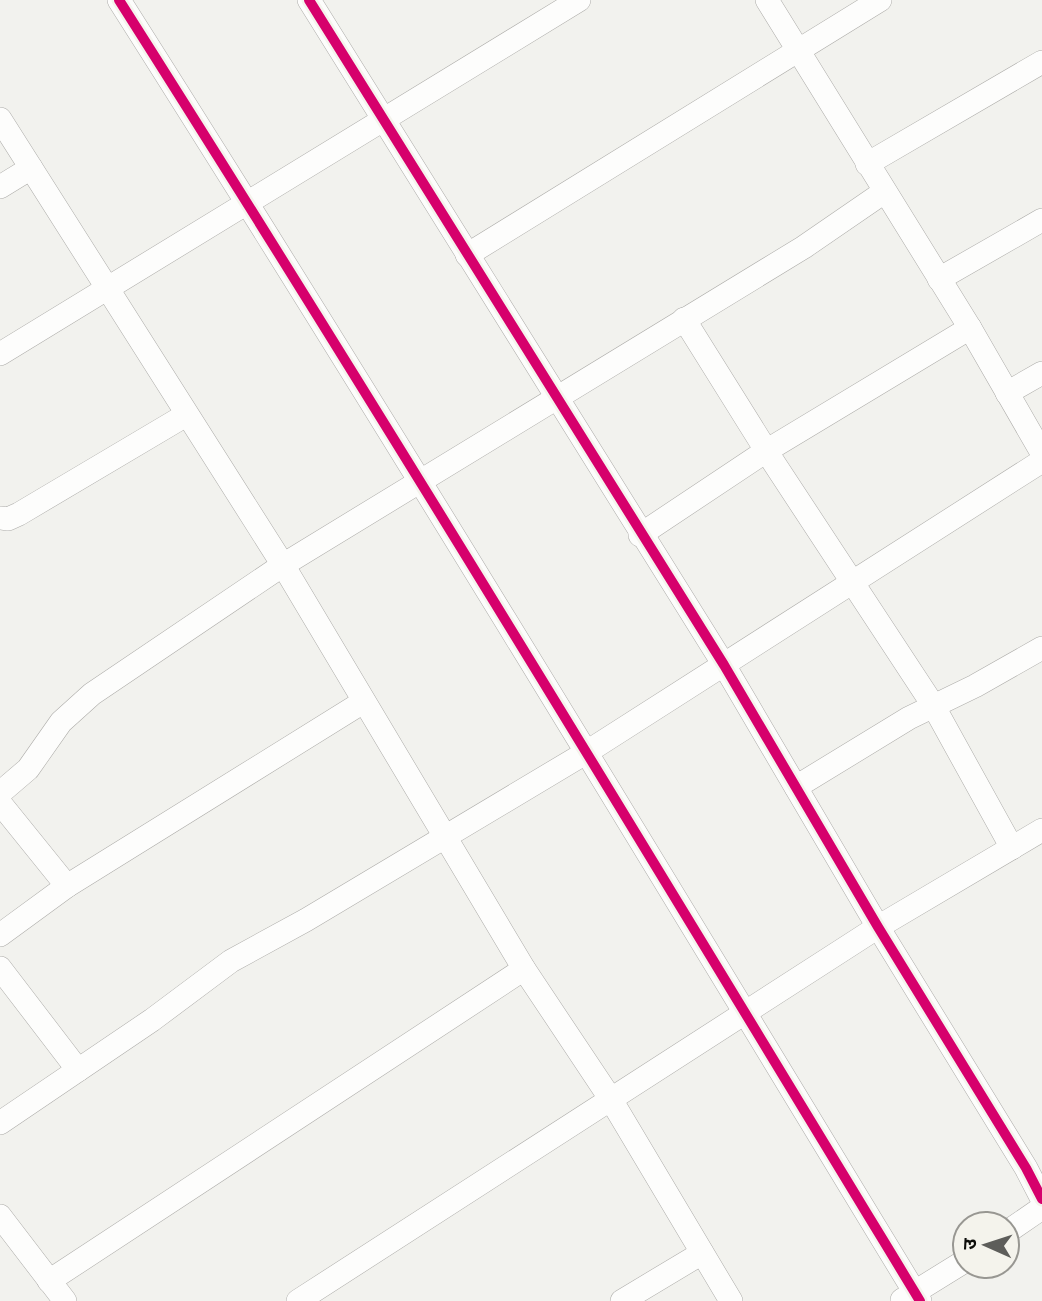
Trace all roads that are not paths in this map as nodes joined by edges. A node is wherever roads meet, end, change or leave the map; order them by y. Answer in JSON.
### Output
{"nodes":[{"id":1,"x":119,"y":0,"type":"edge"},
{"id":2,"x":309,"y":0,"type":"edge"},
{"id":3,"x":579,"y":0,"type":"edge"},
{"id":4,"x":767,"y":0,"type":"edge"},
{"id":5,"x":880,"y":0,"type":"edge"},
{"id":6,"x":797,"y":50,"type":"junction"},
{"id":7,"x":1042,"y":62,"type":"edge"},
{"id":8,"x":0,"y":119,"type":"edge"},
{"id":9,"x":384,"y":120,"type":"junction"},
{"id":10,"x":867,"y":164,"type":"junction"},
{"id":11,"x":31,"y":168,"type":"junction"},
{"id":12,"x":0,"y":187,"type":"edge"},
{"id":13,"x":884,"y":192,"type":"junction"},
{"id":14,"x":248,"y":204,"type":"junction"},
{"id":15,"x":1042,"y":220,"type":"edge"},
{"id":16,"x":467,"y":256,"type":"junction"},
{"id":17,"x":939,"y":279,"type":"junction"},
{"id":18,"x":106,"y":288,"type":"junction"},
{"id":19,"x":684,"y":319,"type":"junction"},
{"id":20,"x":970,"y":328,"type":"junction"},
{"id":21,"x":0,"y":354,"type":"edge"},
{"id":22,"x":1042,"y":373,"type":"edge"},
{"id":23,"x":1007,"y":393,"type":"junction"},
{"id":24,"x":556,"y":399,"type":"junction"},
{"id":25,"x":186,"y":415,"type":"junction"},
{"id":26,"x":766,"y":451,"type":"junction"},
{"id":27,"x":1042,"y":453,"type":"edge"},
{"id":28,"x":1042,"y":461,"type":"edge"},
{"id":29,"x":418,"y":481,"type":"junction"},
{"id":30,"x":0,"y":518,"type":"edge"},
{"id":31,"x":640,"y":536,"type":"junction"},
{"id":32,"x":283,"y":565,"type":"junction"},
{"id":33,"x":850,"y":582,"type":"junction"},
{"id":34,"x":1042,"y":648,"type":"edge"},
{"id":35,"x":724,"y":665,"type":"junction"},
{"id":36,"x":363,"y":702,"type":"junction"},
{"id":37,"x":933,"y":705,"type":"junction"},
{"id":38,"x":587,"y":752,"type":"junction"},
{"id":39,"x":796,"y":787,"type":"junction"},
{"id":40,"x":0,"y":793,"type":"edge"},
{"id":41,"x":0,"y":803,"type":"edge"},
{"id":42,"x":1042,"y":830,"type":"edge"},
{"id":43,"x":445,"y":836,"type":"junction"},
{"id":44,"x":1012,"y":848,"type":"junction"},
{"id":45,"x":67,"y":886,"type":"junction"},
{"id":46,"x":878,"y":927,"type":"junction"},
{"id":47,"x":0,"y":935,"type":"edge"},
{"id":48,"x":0,"y":968,"type":"edge"},
{"id":49,"x":524,"y":969,"type":"junction"},
{"id":50,"x":742,"y":1014,"type":"junction"},
{"id":51,"x":78,"y":1070,"type":"junction"},
{"id":52,"x":610,"y":1098,"type":"junction"},
{"id":53,"x":0,"y":1123,"type":"edge"},
{"id":54,"x":1042,"y":1199,"type":"edge"},
{"id":55,"x":1042,"y":1208,"type":"edge"},
{"id":56,"x":0,"y":1216,"type":"edge"},
{"id":57,"x":1021,"y":1223,"type":"edge"},
{"id":58,"x":702,"y":1253,"type":"junction"},
{"id":59,"x":951,"y":1271,"type":"edge"},
{"id":60,"x":49,"y":1281,"type":"junction"},
{"id":61,"x":912,"y":1298,"type":"edge"},
{"id":62,"x":65,"y":1301,"type":"edge"},
{"id":63,"x":298,"y":1301,"type":"edge"},
{"id":64,"x":622,"y":1301,"type":"edge"},
{"id":65,"x":731,"y":1301,"type":"edge"}],
"edges":[{"from":1,"to":14,"type":"street"},
{"from":2,"to":9,"type":"street"},
{"from":3,"to":9,"type":"street"},
{"from":4,"to":6,"type":"street"},
{"from":5,"to":6,"type":"street"},
{"from":6,"to":10,"type":"street"},
{"from":6,"to":16,"type":"street"},
{"from":7,"to":10,"type":"street"},
{"from":8,"to":11,"type":"street"},
{"from":9,"to":14,"type":"street"},
{"from":9,"to":16,"type":"street"},
{"from":10,"to":13,"type":"street"},
{"from":11,"to":12,"type":"street"},
{"from":11,"to":18,"type":"street"},
{"from":13,"to":17,"type":"street"},
{"from":13,"to":19,"type":"street"},
{"from":14,"to":18,"type":"street"},
{"from":14,"to":29,"type":"street"},
{"from":15,"to":17,"type":"street"},
{"from":16,"to":24,"type":"street"},
{"from":17,"to":20,"type":"street"},
{"from":18,"to":21,"type":"street"},
{"from":18,"to":25,"type":"street"},
{"from":19,"to":24,"type":"street"},
{"from":19,"to":26,"type":"street"},
{"from":20,"to":23,"type":"street"},
{"from":20,"to":26,"type":"street"},
{"from":22,"to":23,"type":"street"},
{"from":23,"to":27,"type":"street"},
{"from":24,"to":29,"type":"street"},
{"from":24,"to":31,"type":"street"},
{"from":25,"to":30,"type":"street"},
{"from":25,"to":32,"type":"street"},
{"from":26,"to":31,"type":"street"},
{"from":26,"to":33,"type":"street"},
{"from":28,"to":33,"type":"street"},
{"from":29,"to":32,"type":"street"},
{"from":29,"to":38,"type":"street"},
{"from":31,"to":35,"type":"street"},
{"from":32,"to":36,"type":"street"},
{"from":32,"to":40,"type":"street"},
{"from":33,"to":35,"type":"street"},
{"from":33,"to":37,"type":"street"},
{"from":34,"to":37,"type":"street"},
{"from":35,"to":38,"type":"street"},
{"from":35,"to":39,"type":"street"},
{"from":36,"to":43,"type":"street"},
{"from":36,"to":45,"type":"street"},
{"from":37,"to":39,"type":"street"},
{"from":37,"to":44,"type":"street"},
{"from":38,"to":43,"type":"street"},
{"from":38,"to":50,"type":"street"},
{"from":39,"to":46,"type":"street"},
{"from":41,"to":45,"type":"street"},
{"from":42,"to":44,"type":"street"},
{"from":43,"to":49,"type":"street"},
{"from":43,"to":51,"type":"street"},
{"from":44,"to":46,"type":"street"},
{"from":45,"to":47,"type":"street"},
{"from":46,"to":50,"type":"street"},
{"from":46,"to":54,"type":"street"},
{"from":48,"to":51,"type":"street"},
{"from":49,"to":52,"type":"street"},
{"from":49,"to":60,"type":"street"},
{"from":50,"to":52,"type":"street"},
{"from":50,"to":61,"type":"street"},
{"from":51,"to":53,"type":"street"},
{"from":52,"to":58,"type":"street"},
{"from":52,"to":63,"type":"street"},
{"from":55,"to":57,"type":"street"},
{"from":56,"to":60,"type":"street"},
{"from":58,"to":64,"type":"street"},
{"from":58,"to":65,"type":"street"},
{"from":59,"to":61,"type":"street"},
{"from":60,"to":62,"type":"street"}]}
